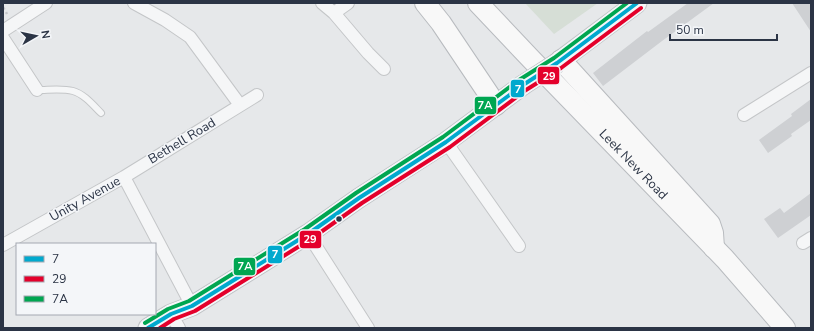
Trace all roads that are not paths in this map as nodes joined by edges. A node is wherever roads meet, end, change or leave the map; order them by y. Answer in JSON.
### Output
{"nodes":[{"id":1,"x":46,"y":3,"type":"edge"},
{"id":2,"x":134,"y":3,"type":"edge"},
{"id":3,"x":322,"y":3,"type":"edge"},
{"id":4,"x":348,"y":3,"type":"edge"},
{"id":5,"x":425,"y":3,"type":"edge"},
{"id":6,"x":478,"y":3,"type":"edge"},
{"id":7,"x":637,"y":3,"type":"edge"},
{"id":8,"x":334,"y":13,"type":"junction"},
{"id":9,"x":3,"y":31,"type":"edge"},
{"id":10,"x":3,"y":38,"type":"edge"},
{"id":11,"x":559,"y":61,"type":"junction"},
{"id":12,"x":384,"y":69,"type":"dead end"},
{"id":13,"x":811,"y":73,"type":"edge"},
{"id":14,"x":38,"y":90,"type":"joint"},
{"id":15,"x":257,"y":95,"type":"dead end"},
{"id":16,"x":240,"y":105,"type":"junction"},
{"id":17,"x":496,"y":105,"type":"junction"},
{"id":18,"x":101,"y":113,"type":"dead end"},
{"id":19,"x":744,"y":115,"type":"dead end"},
{"id":20,"x":446,"y":142,"type":"junction"},
{"id":21,"x":124,"y":177,"type":"junction"},
{"id":22,"x":308,"y":234,"type":"junction"},
{"id":23,"x":3,"y":244,"type":"edge"},
{"id":24,"x":518,"y":246,"type":"dead end"},
{"id":25,"x":714,"y":248,"type":"junction"},
{"id":26,"x":192,"y":306,"type":"junction"},
{"id":27,"x":175,"y":321,"type":"edge"},
{"id":28,"x":148,"y":328,"type":"edge"},
{"id":29,"x":368,"y":328,"type":"edge"},
{"id":30,"x":785,"y":328,"type":"edge"}],
"edges":[{"from":1,"to":9,"type":"street"},
{"from":2,"to":16,"type":"street"},
{"from":3,"to":8,"type":"street"},
{"from":4,"to":8,"type":"street"},
{"from":5,"to":17,"type":"highway"},
{"from":6,"to":25,"type":"highway","name":"Leek New Road"},
{"from":7,"to":11,"type":"main road"},
{"from":8,"to":12,"type":"street"},
{"from":10,"to":14,"type":"street"},
{"from":11,"to":17,"type":"main road","bridge":true},
{"from":11,"to":25,"type":"highway"},
{"from":13,"to":19,"type":"street"},
{"from":14,"to":18,"type":"lane"},
{"from":15,"to":16,"type":"street","name":"Bethell Road"},
{"from":16,"to":21,"type":"street","name":"Bethell Road"},
{"from":17,"to":20,"type":"main road"},
{"from":20,"to":22,"type":"main road"},
{"from":20,"to":24,"type":"street"},
{"from":21,"to":23,"type":"street","name":"Unity Avenue"},
{"from":21,"to":26,"type":"street","name":"Unity Avenue"},
{"from":22,"to":26,"type":"main road"},
{"from":22,"to":29,"type":"street"},
{"from":25,"to":30,"type":"highway","name":"Leek New Road"},
{"from":26,"to":27,"type":"main road"},
{"from":27,"to":28,"type":"main road"}]}
